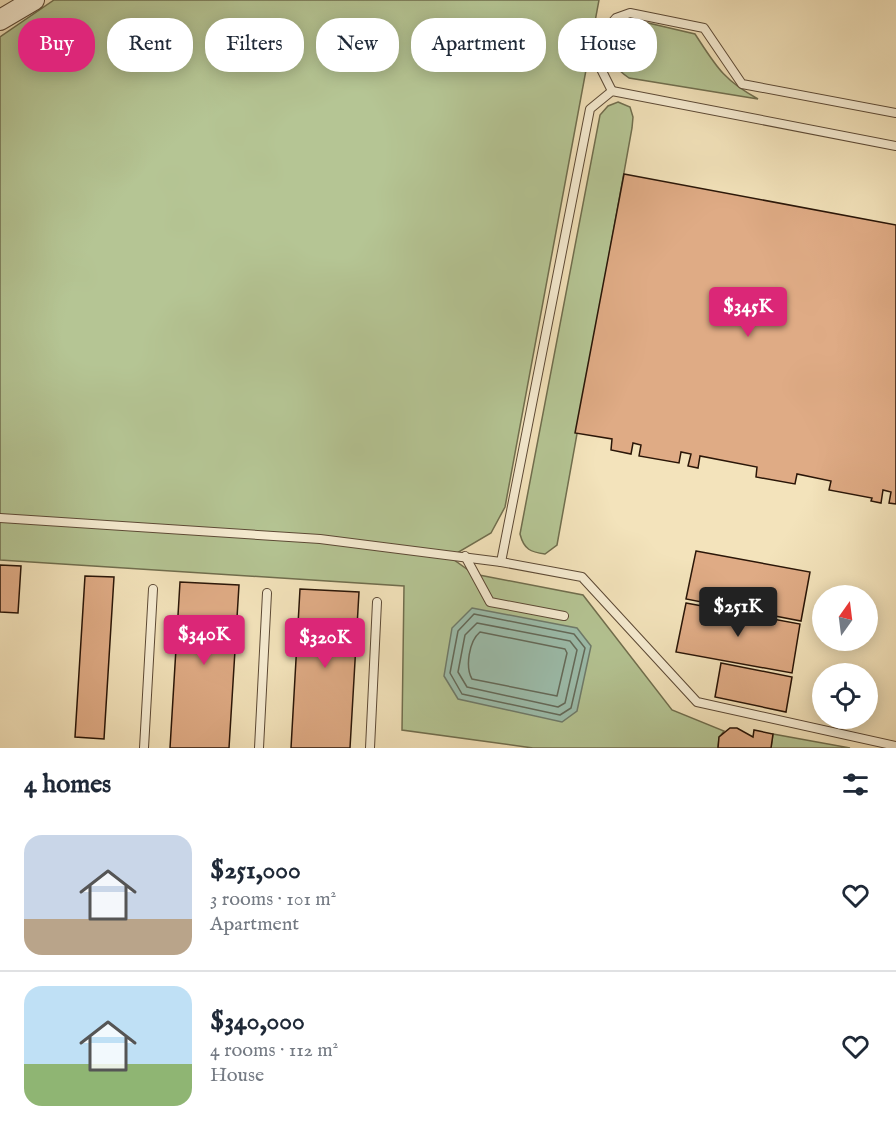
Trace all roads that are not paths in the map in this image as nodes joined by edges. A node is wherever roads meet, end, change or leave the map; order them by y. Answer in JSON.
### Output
{"nodes":[{"id":1,"x":34,"y":0,"type":"edge"},
{"id":2,"x":0,"y":20,"type":"edge"},
{"id":3,"x":612,"y":91,"type":"junction"},
{"id":4,"x":896,"y":113,"type":"edge"},
{"id":5,"x":896,"y":146,"type":"edge"},
{"id":6,"x":0,"y":518,"type":"edge"},
{"id":7,"x":465,"y":556,"type":"junction"},
{"id":8,"x":501,"y":562,"type":"junction"},
{"id":9,"x":153,"y":589,"type":"dead end"},
{"id":10,"x":267,"y":593,"type":"dead end"},
{"id":11,"x":377,"y":602,"type":"dead end"},
{"id":12,"x":564,"y":616,"type":"dead end"},
{"id":13,"x":896,"y":746,"type":"edge"},
{"id":14,"x":144,"y":748,"type":"edge"},
{"id":15,"x":259,"y":748,"type":"edge"},
{"id":16,"x":370,"y":748,"type":"edge"}],
"edges":[{"from":1,"to":2,"type":"street"},
{"from":3,"to":4,"type":"lane"},
{"from":3,"to":5,"type":"lane"},
{"from":3,"to":8,"type":"lane"},
{"from":6,"to":7,"type":"lane"},
{"from":7,"to":8,"type":"lane"},
{"from":7,"to":12,"type":"lane"},
{"from":8,"to":13,"type":"lane"},
{"from":9,"to":14,"type":"lane"},
{"from":10,"to":15,"type":"lane"},
{"from":11,"to":16,"type":"lane"}]}
